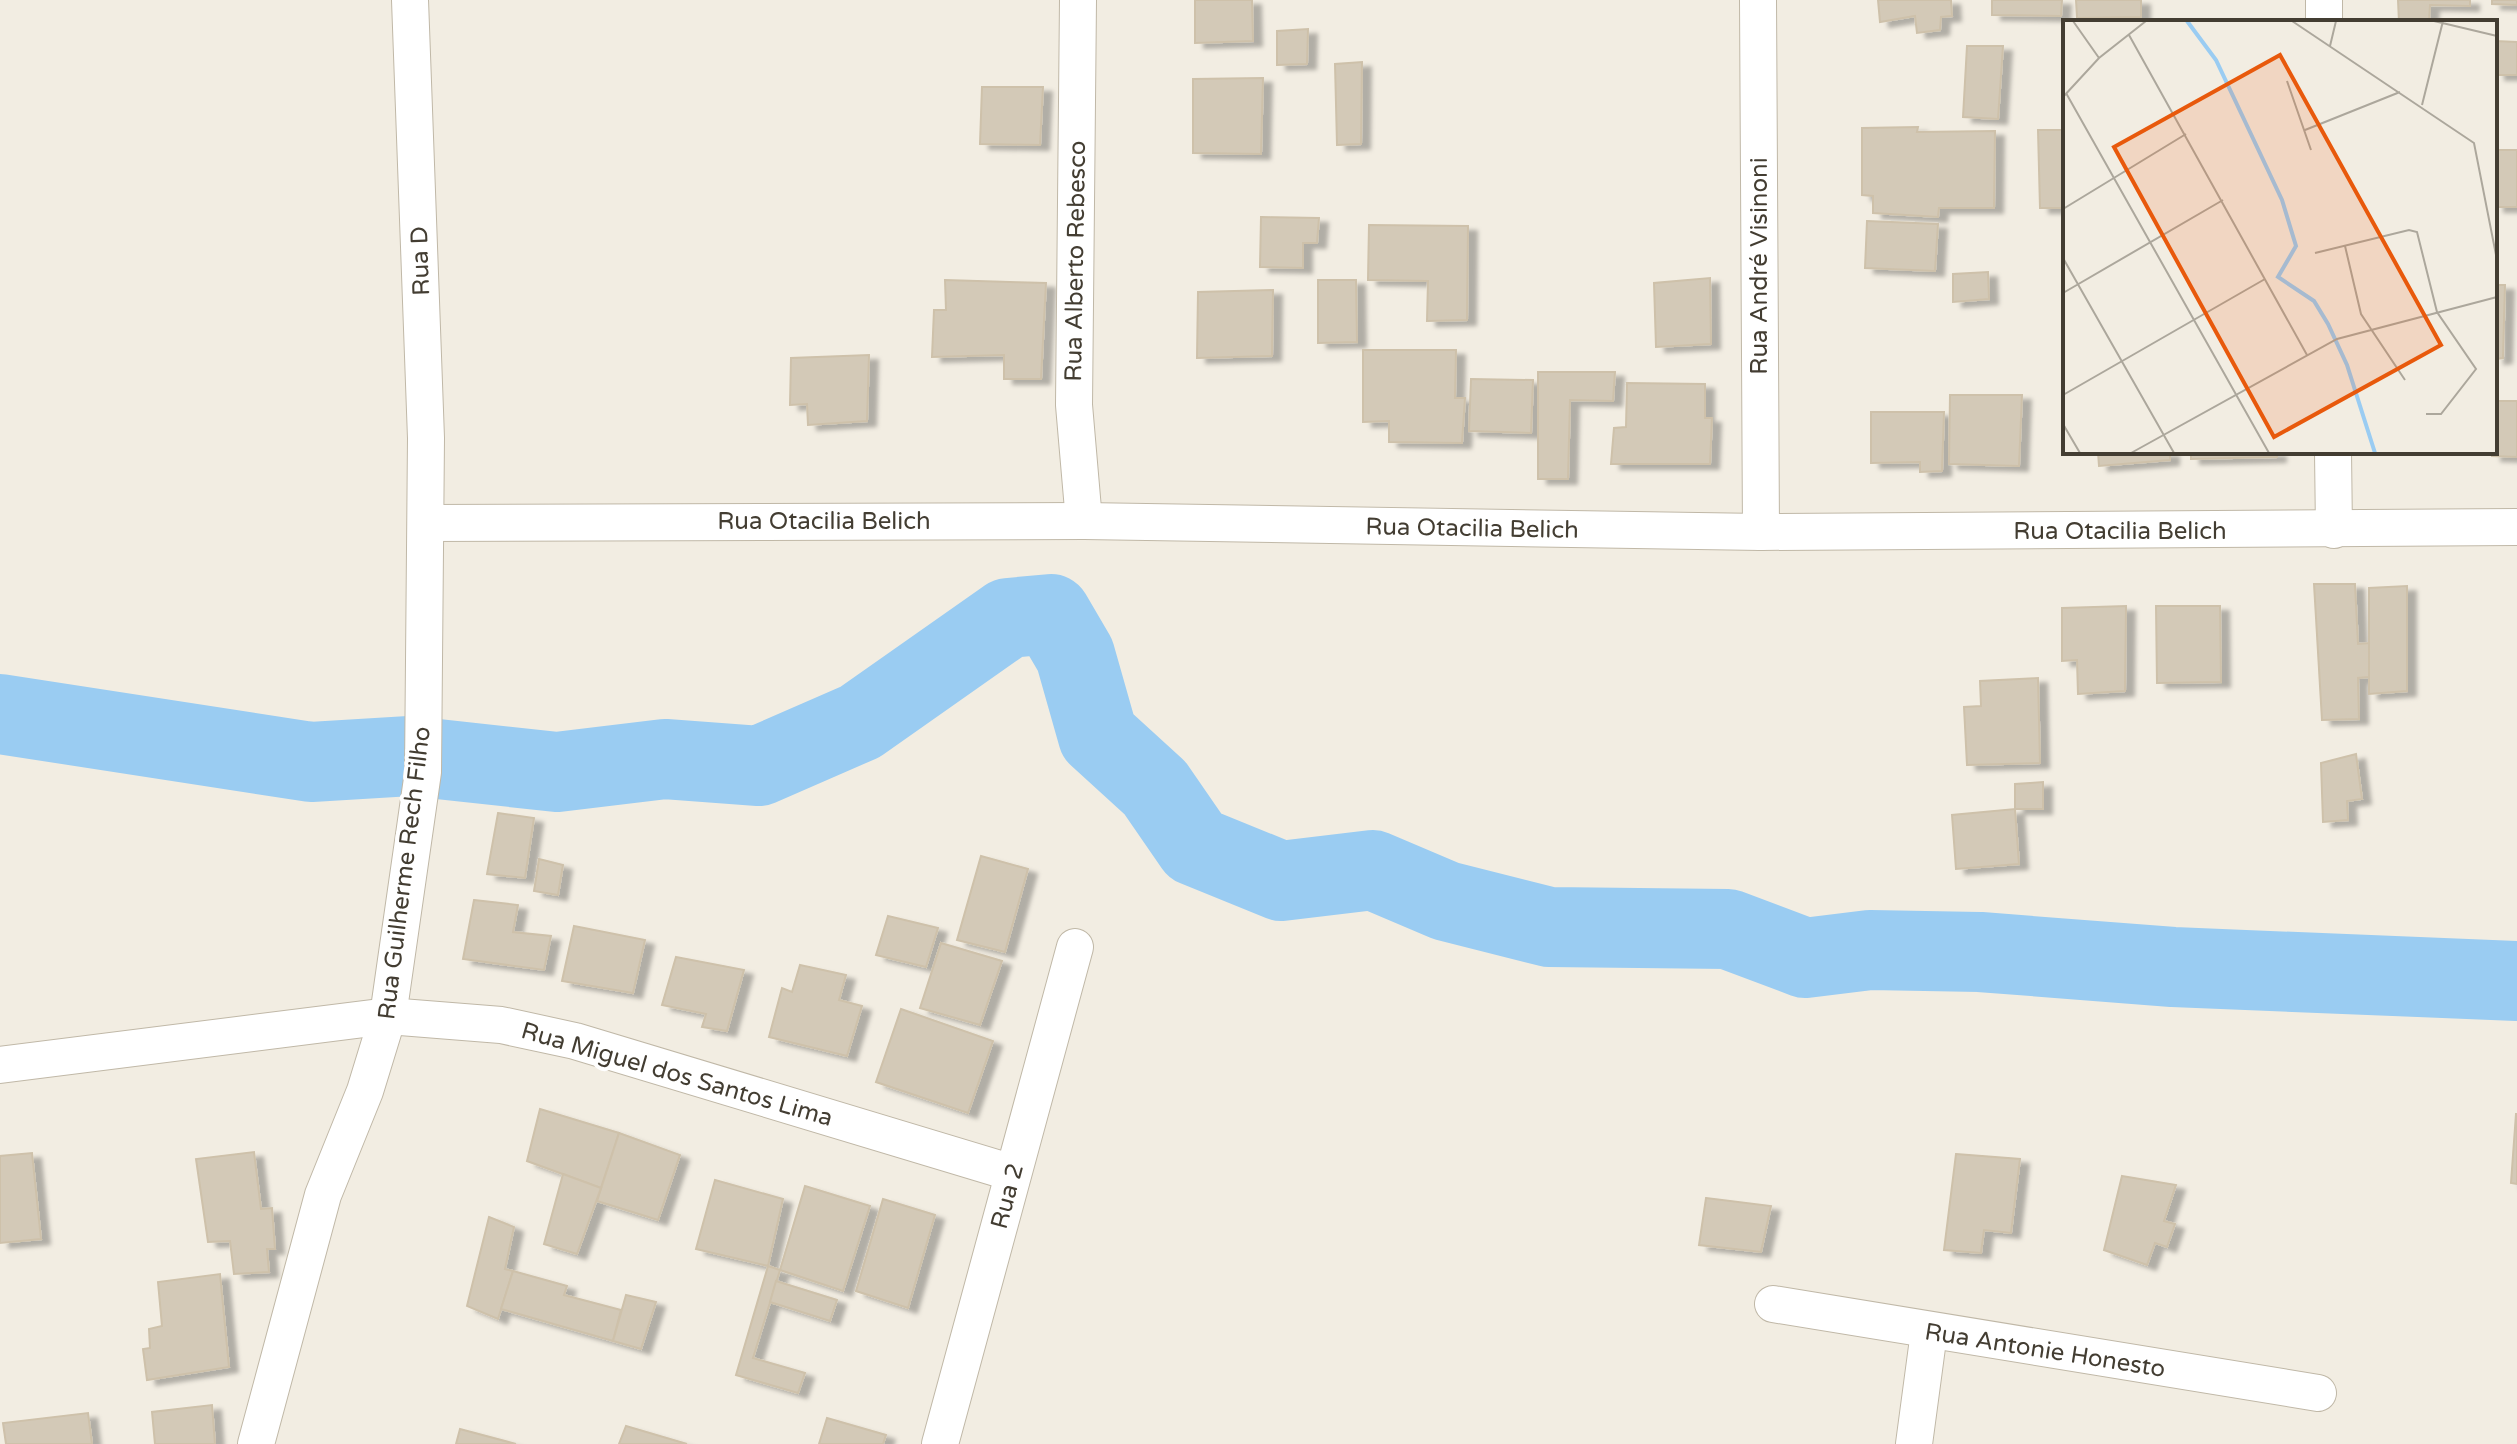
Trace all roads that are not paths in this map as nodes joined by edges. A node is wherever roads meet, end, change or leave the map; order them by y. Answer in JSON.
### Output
{"nodes":[{"id":1,"x":410,"y":0,"type":"edge"},
{"id":2,"x":1078,"y":0,"type":"edge"},
{"id":3,"x":1758,"y":0,"type":"edge"},
{"id":4,"x":2333,"y":454,"type":"edge"},
{"id":5,"x":1084,"y":521,"type":"junction"},
{"id":6,"x":427,"y":523,"type":"junction"},
{"id":7,"x":2517,"y":527,"type":"edge"},
{"id":8,"x":2334,"y":530,"type":"junction"},
{"id":9,"x":1761,"y":532,"type":"junction"},
{"id":10,"x":1075,"y":947,"type":"dead end"},
{"id":11,"x":388,"y":1016,"type":"junction"},
{"id":12,"x":0,"y":1065,"type":"edge"},
{"id":13,"x":1013,"y":1173,"type":"junction"},
{"id":14,"x":1773,"y":1304,"type":"dead end"},
{"id":15,"x":1929,"y":1332,"type":"junction"},
{"id":16,"x":2318,"y":1393,"type":"dead end"},
{"id":17,"x":256,"y":1444,"type":"edge"},
{"id":18,"x":940,"y":1444,"type":"edge"},
{"id":19,"x":1914,"y":1444,"type":"edge"}],
"edges":[{"from":1,"to":6,"type":"street","name":"Rua D"},
{"from":2,"to":5,"type":"street","name":"Rua Alberto Rebesco"},
{"from":3,"to":9,"type":"street","name":"Rua André Visinoni"},
{"from":4,"to":8,"type":"street"},
{"from":5,"to":6,"type":"street","name":"Rua Otacilia Belich"},
{"from":5,"to":9,"type":"street","name":"Rua Otacilia Belich"},
{"from":6,"to":11,"type":"street","name":"Rua Guilherme Rech Filho"},
{"from":7,"to":8,"type":"street","name":"Rua Otacilia Belich"},
{"from":8,"to":9,"type":"street","name":"Rua Otacilia Belich"},
{"from":10,"to":13,"type":"street","name":"Rua 2"},
{"from":11,"to":12,"type":"street","name":"Rua Miguel dos Santos Lima"},
{"from":11,"to":13,"type":"street","name":"Rua Miguel dos Santos Lima"},
{"from":11,"to":17,"type":"street","name":"Rua Guilherme Rech Filho"},
{"from":13,"to":18,"type":"street","name":"Rua 2"},
{"from":14,"to":15,"type":"street","name":"Rua Antonie Honesto"},
{"from":15,"to":16,"type":"street","name":"Rua Antonie Honesto"},
{"from":15,"to":19,"type":"street"}]}
